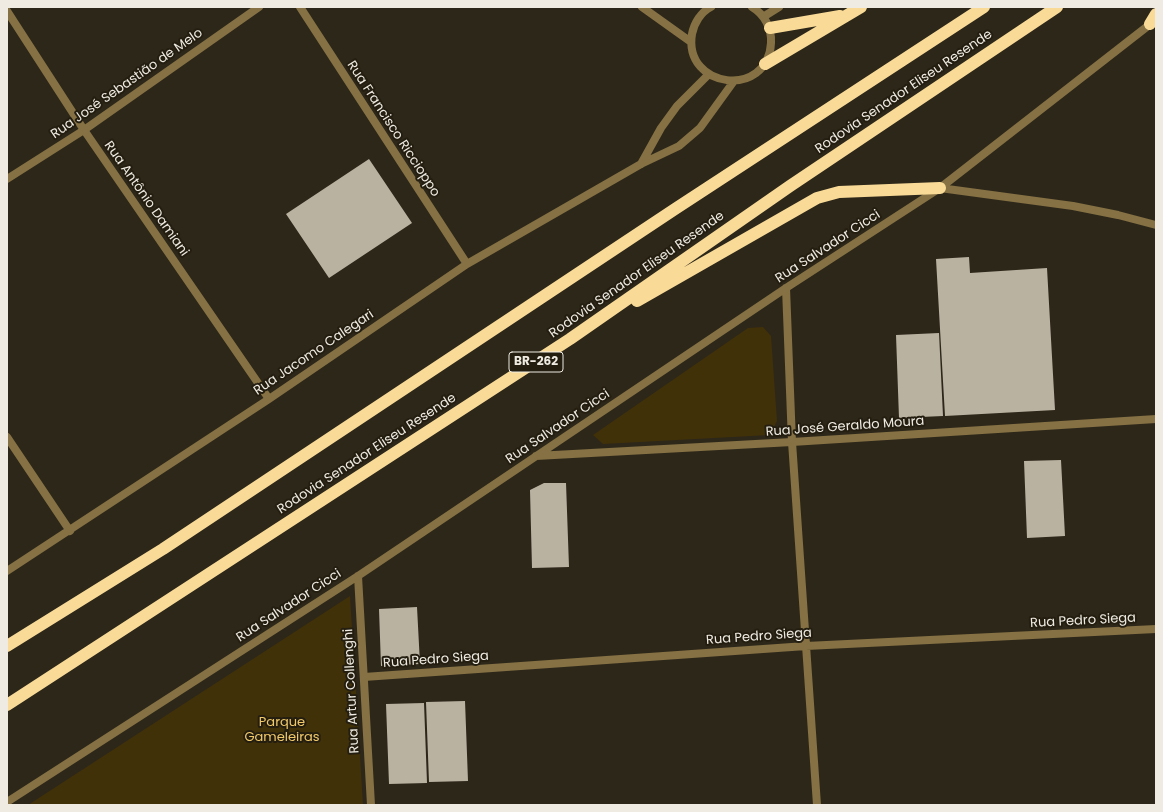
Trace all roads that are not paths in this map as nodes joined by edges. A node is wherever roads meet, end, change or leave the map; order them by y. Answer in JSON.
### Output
{"nodes":[{"id":1,"x":260,"y":7,"type":"edge"},
{"id":2,"x":300,"y":7,"type":"edge"},
{"id":3,"x":642,"y":7,"type":"edge"},
{"id":4,"x":752,"y":7,"type":"edge"},
{"id":5,"x":779,"y":7,"type":"edge"},
{"id":6,"x":861,"y":7,"type":"edge"},
{"id":7,"x":984,"y":7,"type":"edge"},
{"id":8,"x":1057,"y":7,"type":"edge"},
{"id":9,"x":709,"y":8,"type":"edge"},
{"id":10,"x":7,"y":11,"type":"edge"},
{"id":11,"x":849,"y":14,"type":"junction"},
{"id":12,"x":763,"y":17,"type":"junction"},
{"id":13,"x":1154,"y":20,"type":"edge"},
{"id":14,"x":770,"y":28,"type":"junction"},
{"id":15,"x":691,"y":42,"type":"junction"},
{"id":16,"x":765,"y":64,"type":"junction"},
{"id":17,"x":709,"y":74,"type":"junction"},
{"id":18,"x":734,"y":81,"type":"junction"},
{"id":19,"x":84,"y":130,"type":"junction"},
{"id":20,"x":641,"y":164,"type":"junction"},
{"id":21,"x":7,"y":179,"type":"edge"},
{"id":22,"x":940,"y":188,"type":"junction"},
{"id":23,"x":1155,"y":226,"type":"edge"},
{"id":24,"x":467,"y":264,"type":"junction"},
{"id":25,"x":786,"y":288,"type":"junction"},
{"id":26,"x":570,"y":339,"type":"junction"},
{"id":27,"x":269,"y":399,"type":"junction"},
{"id":28,"x":1156,"y":419,"type":"edge"},
{"id":29,"x":7,"y":437,"type":"edge"},
{"id":30,"x":792,"y":442,"type":"junction"},
{"id":31,"x":536,"y":456,"type":"junction"},
{"id":32,"x":70,"y":531,"type":"junction"},
{"id":33,"x":7,"y":572,"type":"edge"},
{"id":34,"x":358,"y":576,"type":"junction"},
{"id":35,"x":1156,"y":629,"type":"edge"},
{"id":36,"x":7,"y":646,"type":"edge"},
{"id":37,"x":806,"y":646,"type":"junction"},
{"id":38,"x":364,"y":677,"type":"junction"},
{"id":39,"x":7,"y":704,"type":"edge"},
{"id":40,"x":7,"y":802,"type":"edge"},
{"id":41,"x":371,"y":805,"type":"edge"},
{"id":42,"x":817,"y":805,"type":"edge"}],
"edges":[{"from":1,"to":19,"type":"street","name":"Rua José Sebastião de Melo"},
{"from":2,"to":24,"type":"street","name":"Rua Francisco Riccioppo"},
{"from":3,"to":15,"type":"street"},
{"from":4,"to":12,"type":"street"},
{"from":5,"to":12,"type":"street"},
{"from":6,"to":11,"type":"highway"},
{"from":7,"to":36,"type":"highway","name":"Rodovia Senador Eliseu Resende"},
{"from":8,"to":26,"type":"highway","name":"Rodovia Senador Eliseu Resende","number":"BR-262"},
{"from":9,"to":15,"type":"street"},
{"from":10,"to":19,"type":"street","name":"Rua Antônio Damiani"},
{"from":11,"to":14,"type":"highway"},
{"from":11,"to":16,"type":"highway"},
{"from":12,"to":14,"type":"street"},
{"from":13,"to":22,"type":"street","name":"Rua Salvador Cicci"},
{"from":14,"to":16,"type":"street"},
{"from":15,"to":17,"type":"street"},
{"from":16,"to":18,"type":"street"},
{"from":17,"to":18,"type":"street"},
{"from":17,"to":20,"type":"street"},
{"from":18,"to":20,"type":"street","name":"Rua Jacomo Calegari"},
{"from":19,"to":21,"type":"street","name":"Rua José Sebastião de Melo"},
{"from":19,"to":27,"type":"street","name":"Rua Antônio Damiani"},
{"from":20,"to":24,"type":"street","name":"Rua Jacomo Calegari"},
{"from":22,"to":23,"type":"street"},
{"from":22,"to":25,"type":"street","name":"Rua Salvador Cicci"},
{"from":22,"to":26,"type":"highway"},
{"from":24,"to":27,"type":"street","name":"Rua Jacomo Calegari"},
{"from":25,"to":30,"type":"street"},
{"from":25,"to":31,"type":"street","name":"Rua Salvador Cicci"},
{"from":26,"to":39,"type":"highway","name":"Rodovia Senador Eliseu Resende","number":"BR-262"},
{"from":27,"to":32,"type":"street","name":"Rua Jacomo Calegari"},
{"from":28,"to":30,"type":"street","name":"Rua José Geraldo Moura"},
{"from":29,"to":32,"type":"street"},
{"from":30,"to":31,"type":"street","name":"Rua José Geraldo Moura"},
{"from":30,"to":37,"type":"street"},
{"from":31,"to":34,"type":"street","name":"Rua Salvador Cicci"},
{"from":32,"to":33,"type":"street","name":"Rua Jacomo Calegari"},
{"from":34,"to":38,"type":"street","name":"Rua Artur Collenghi"},
{"from":34,"to":40,"type":"street","name":"Rua Salvador Cicci"},
{"from":35,"to":37,"type":"street","name":"Rua Pedro Siega"},
{"from":37,"to":38,"type":"street","name":"Rua Pedro Siega"},
{"from":37,"to":42,"type":"street"},
{"from":38,"to":41,"type":"street","name":"Rua Artur Collenghi"}]}
